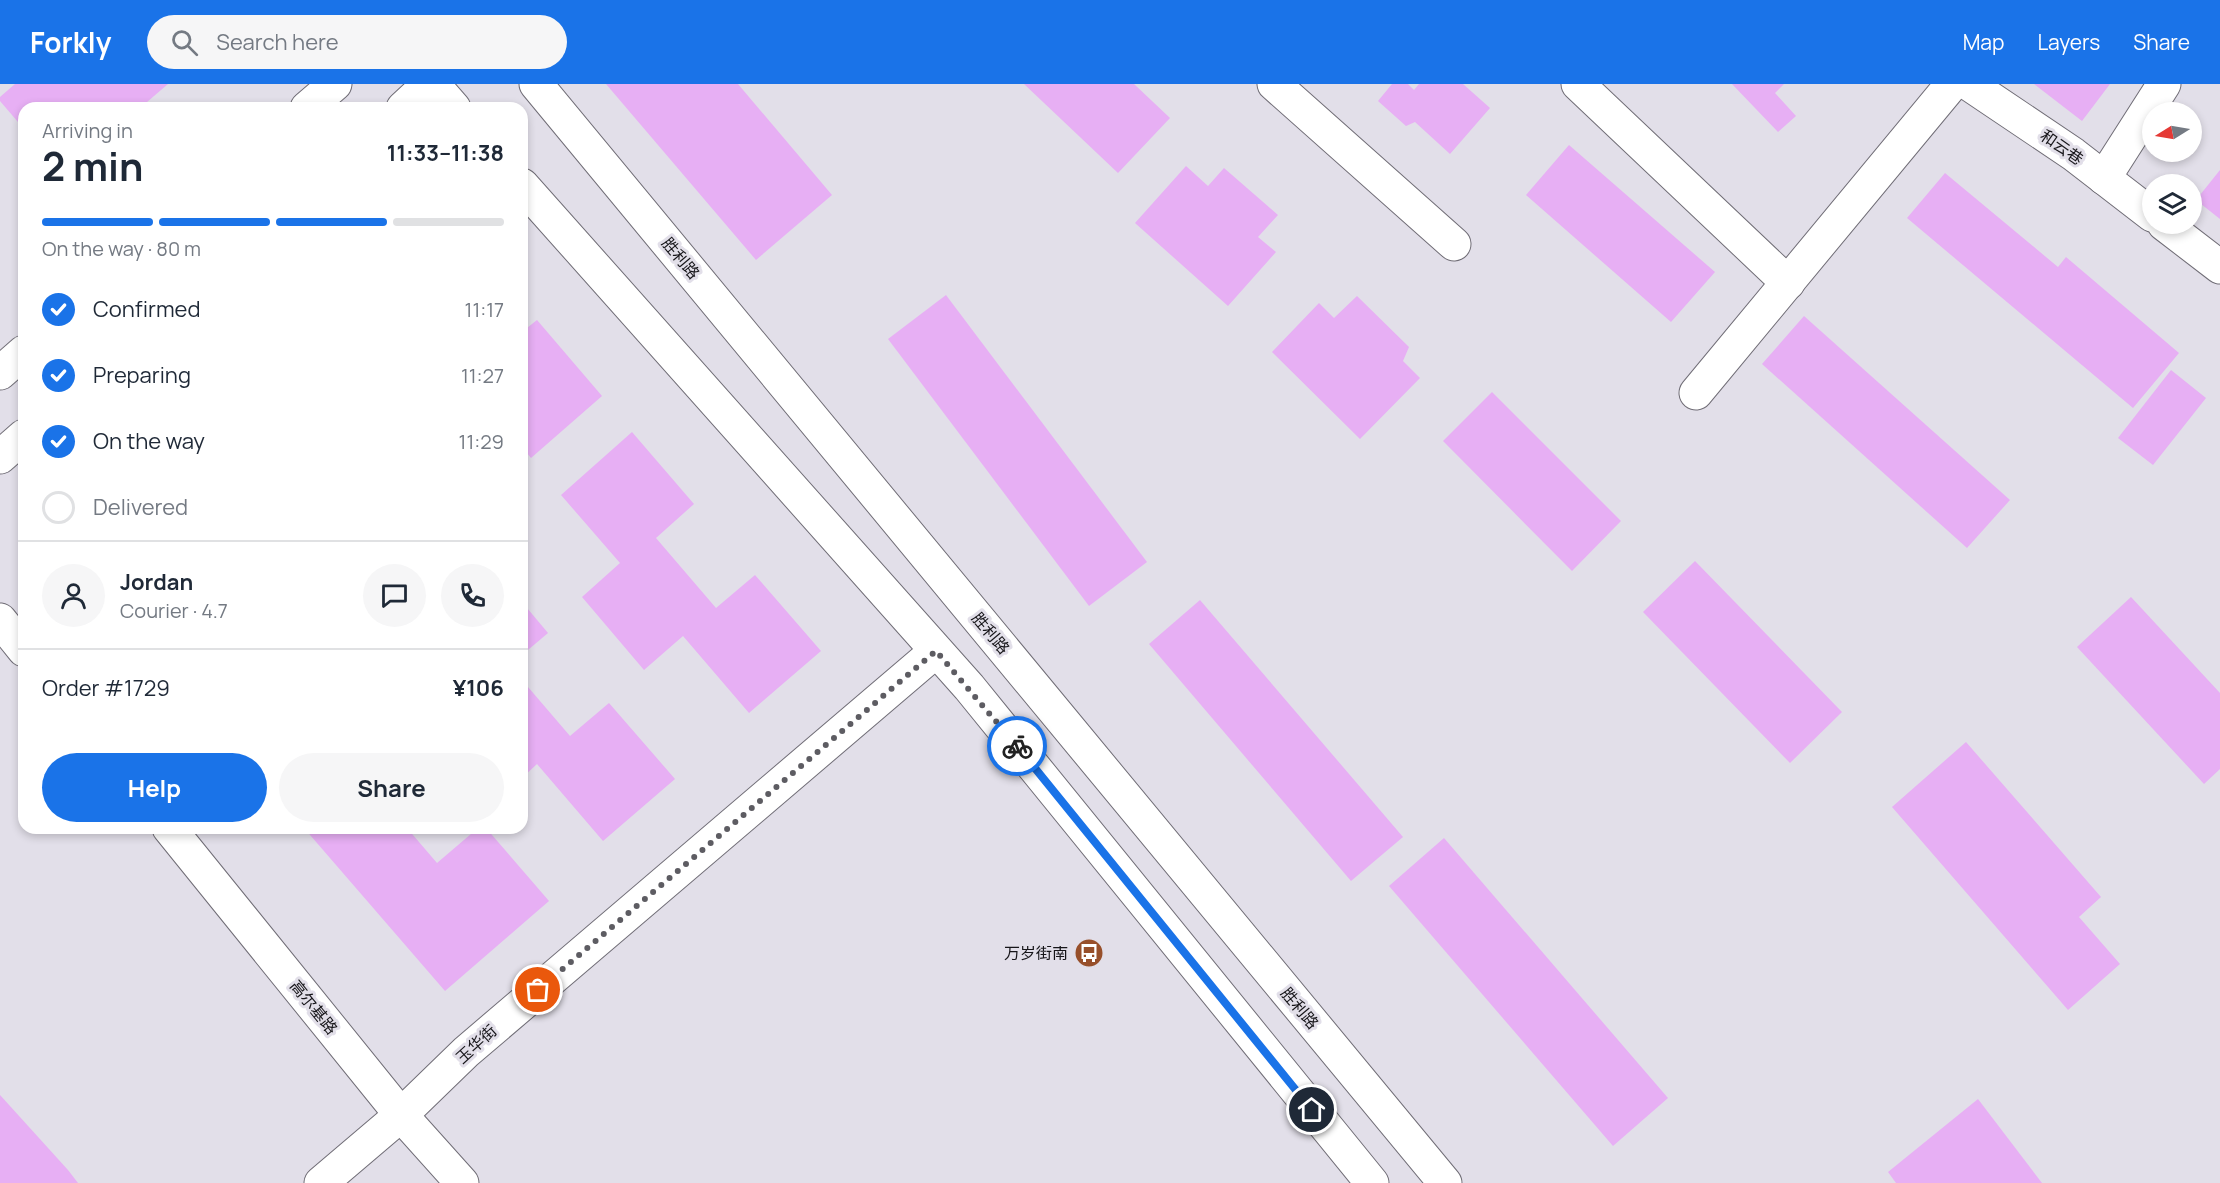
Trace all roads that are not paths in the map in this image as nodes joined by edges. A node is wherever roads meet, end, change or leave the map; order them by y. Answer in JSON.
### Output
{"nodes":[{"id":1,"x":335,"y":84,"type":"edge"},
{"id":2,"x":431,"y":84,"type":"edge"},
{"id":3,"x":536,"y":84,"type":"edge"},
{"id":4,"x":1274,"y":84,"type":"edge"},
{"id":5,"x":1578,"y":84,"type":"edge"},
{"id":6,"x":1952,"y":84,"type":"edge"},
{"id":7,"x":1969,"y":84,"type":"edge"},
{"id":8,"x":2164,"y":84,"type":"edge"},
{"id":9,"x":314,"y":102,"type":"edge"},
{"id":10,"x":410,"y":102,"type":"edge"},
{"id":11,"x":448,"y":102,"type":"edge"},
{"id":12,"x":2104,"y":178,"type":"junction"},
{"id":13,"x":528,"y":192,"type":"edge"},
{"id":14,"x":2142,"y":207,"type":"edge"},
{"id":15,"x":2177,"y":234,"type":"edge"},
{"id":16,"x":1454,"y":244,"type":"dead end"},
{"id":17,"x":2220,"y":267,"type":"edge"},
{"id":18,"x":1788,"y":283,"type":"junction"},
{"id":19,"x":18,"y":357,"type":"edge"},
{"id":20,"x":0,"y":373,"type":"edge"},
{"id":21,"x":1696,"y":393,"type":"dead end"},
{"id":22,"x":18,"y":441,"type":"edge"},
{"id":23,"x":0,"y":457,"type":"edge"},
{"id":24,"x":0,"y":620,"type":"edge"},
{"id":25,"x":18,"y":642,"type":"edge"},
{"id":26,"x":936,"y":651,"type":"junction"},
{"id":27,"x":174,"y":834,"type":"edge"},
{"id":28,"x":401,"y":1115,"type":"junction"},
{"id":29,"x":321,"y":1183,"type":"edge"},
{"id":30,"x":462,"y":1183,"type":"edge"},
{"id":31,"x":1372,"y":1183,"type":"edge"},
{"id":32,"x":1445,"y":1183,"type":"edge"}],
"edges":[{"from":1,"to":9,"type":"main road"},
{"from":2,"to":10,"type":"main road"},
{"from":2,"to":11,"type":"main road"},
{"from":3,"to":32,"type":"main road","name":"胜利路"},
{"from":4,"to":16,"type":"main road"},
{"from":5,"to":18,"type":"main road"},
{"from":6,"to":18,"type":"main road"},
{"from":7,"to":12,"type":"main road","name":"和云巷"},
{"from":8,"to":12,"type":"main road"},
{"from":12,"to":14,"type":"main road","name":"和云巷"},
{"from":13,"to":26,"type":"main road"},
{"from":15,"to":17,"type":"main road"},
{"from":18,"to":21,"type":"main road"},
{"from":19,"to":20,"type":"main road"},
{"from":22,"to":23,"type":"main road"},
{"from":24,"to":25,"type":"main road"},
{"from":26,"to":28,"type":"main road","name":"玉华街"},
{"from":26,"to":31,"type":"main road"},
{"from":27,"to":28,"type":"main road","name":"高尔基路"},
{"from":28,"to":29,"type":"main road","name":"玉华街"},
{"from":28,"to":30,"type":"main road","name":"高尔基路"}]}
